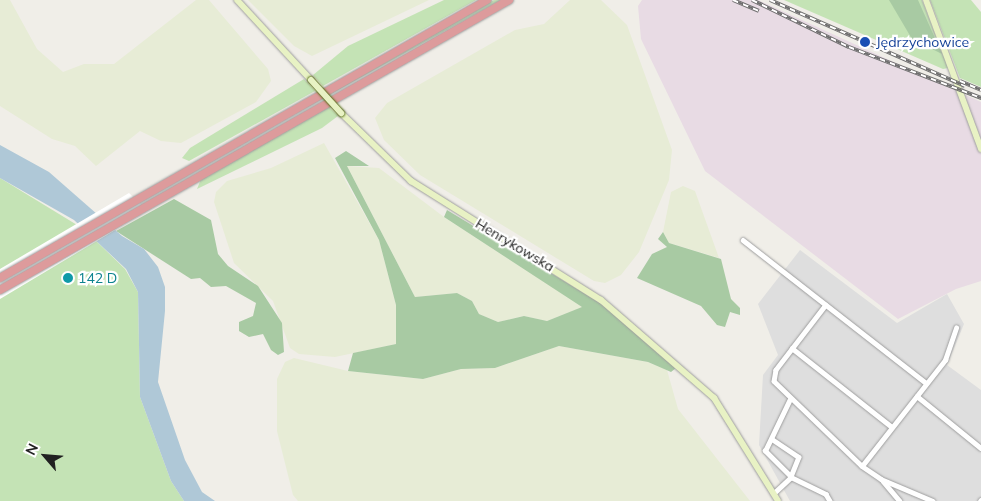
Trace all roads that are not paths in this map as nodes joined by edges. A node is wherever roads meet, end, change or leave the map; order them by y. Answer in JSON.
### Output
{"nodes":[{"id":1,"x":238,"y":0,"type":"edge"},
{"id":2,"x":488,"y":0,"type":"edge"},
{"id":3,"x":509,"y":0,"type":"edge"},
{"id":4,"x":926,"y":0,"type":"edge"},
{"id":5,"x":981,"y":149,"type":"edge"},
{"id":6,"x":743,"y":240,"type":"dead end"},
{"id":7,"x":0,"y":278,"type":"edge"},
{"id":8,"x":0,"y":290,"type":"edge"},
{"id":9,"x":826,"y":305,"type":"junction"},
{"id":10,"x":956,"y":328,"type":"dead end"},
{"id":11,"x":792,"y":348,"type":"junction"},
{"id":12,"x":926,"y":383,"type":"junction"},
{"id":13,"x":916,"y":396,"type":"junction"},
{"id":14,"x":790,"y":399,"type":"junction"},
{"id":15,"x":892,"y":427,"type":"junction"},
{"id":16,"x":772,"y":439,"type":"junction"},
{"id":17,"x":981,"y":448,"type":"edge"},
{"id":18,"x":862,"y":466,"type":"junction"},
{"id":19,"x":791,"y":477,"type":"junction"},
{"id":20,"x":881,"y":479,"type":"junction"},
{"id":21,"x":774,"y":493,"type":"junction"},
{"id":22,"x":778,"y":501,"type":"edge"},
{"id":23,"x":830,"y":501,"type":"edge"},
{"id":24,"x":900,"y":501,"type":"edge"},
{"id":25,"x":933,"y":501,"type":"edge"}],
"edges":[{"from":1,"to":21,"type":"main road","name":"Henrykowska","bridge":true},
{"from":2,"to":7,"type":"highway"},
{"from":3,"to":8,"type":"highway"},
{"from":4,"to":5,"type":"main road"},
{"from":6,"to":9,"type":"street"},
{"from":9,"to":11,"type":"street"},
{"from":9,"to":12,"type":"street"},
{"from":10,"to":12,"type":"street"},
{"from":11,"to":14,"type":"street"},
{"from":11,"to":15,"type":"street"},
{"from":12,"to":13,"type":"street"},
{"from":13,"to":15,"type":"street"},
{"from":13,"to":17,"type":"street"},
{"from":14,"to":16,"type":"street"},
{"from":14,"to":18,"type":"street"},
{"from":15,"to":18,"type":"street"},
{"from":16,"to":19,"type":"street"},
{"from":16,"to":19,"type":"street"},
{"from":18,"to":20,"type":"street"},
{"from":19,"to":21,"type":"street"},
{"from":19,"to":23,"type":"street"},
{"from":20,"to":24,"type":"street"},
{"from":20,"to":25,"type":"street"},
{"from":21,"to":22,"type":"main road","name":"Henrykowska"}]}
